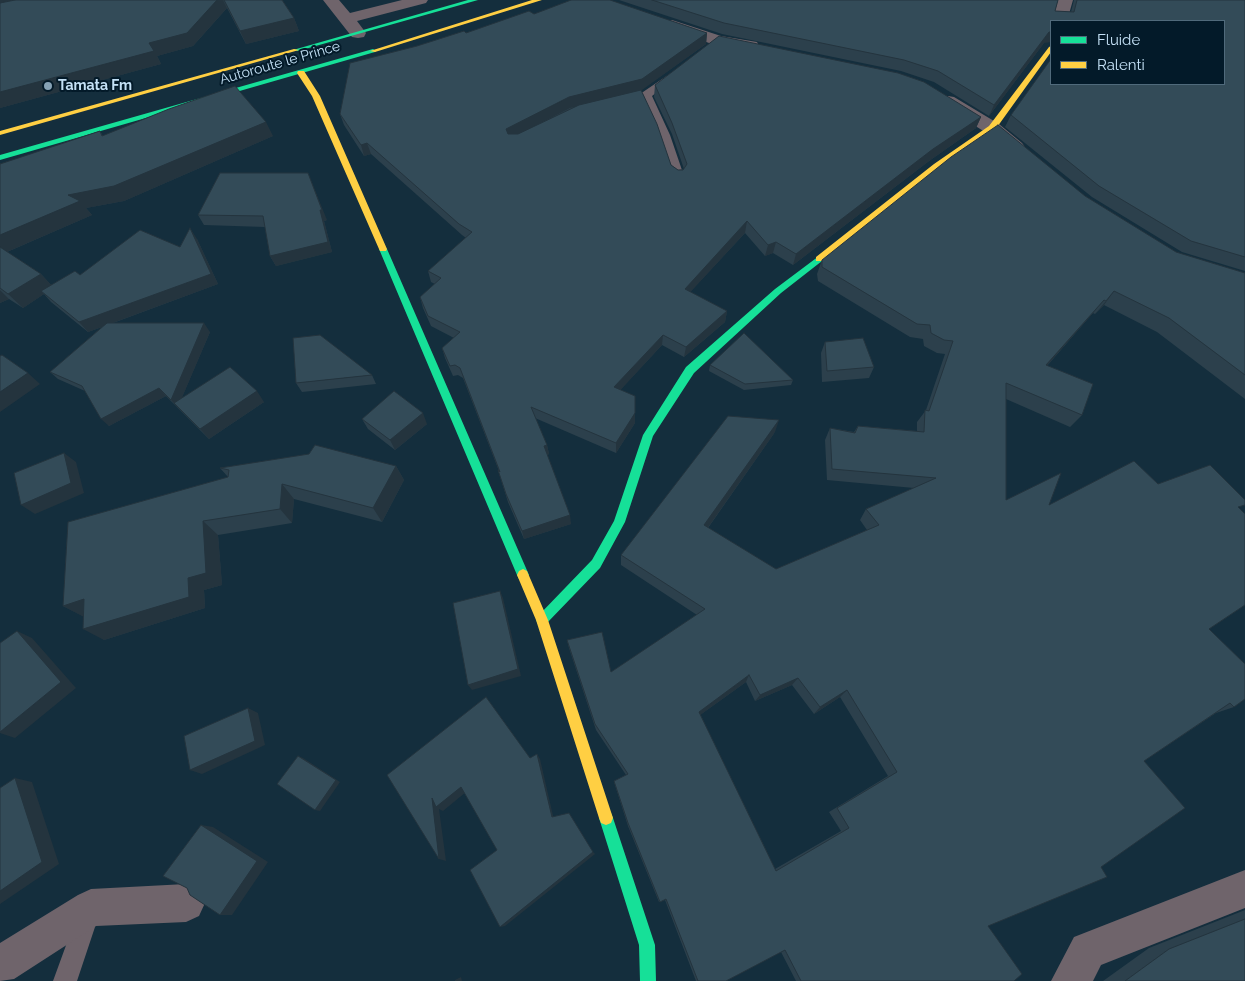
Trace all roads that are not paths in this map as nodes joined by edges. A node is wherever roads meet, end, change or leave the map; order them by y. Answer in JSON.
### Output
{"nodes":[{"id":1,"x":331,"y":0,"type":"edge"},
{"id":2,"x":420,"y":0,"type":"edge"},
{"id":3,"x":475,"y":0,"type":"edge"},
{"id":4,"x":538,"y":0,"type":"edge"},
{"id":5,"x":1065,"y":0,"type":"edge"},
{"id":6,"x":653,"y":18,"type":"edge"},
{"id":7,"x":347,"y":19,"type":"junction"},
{"id":8,"x":1059,"y":20,"type":"edge"},
{"id":9,"x":358,"y":32,"type":"junction"},
{"id":10,"x":718,"y":40,"type":"junction"},
{"id":11,"x":1050,"y":49,"type":"edge"},
{"id":12,"x":766,"y":50,"type":"edge"},
{"id":13,"x":704,"y":51,"type":"edge"},
{"id":14,"x":682,"y":68,"type":"edge"},
{"id":15,"x":301,"y":73,"type":"junction"},
{"id":16,"x":935,"y":93,"type":"edge"},
{"id":17,"x":646,"y":95,"type":"junction"},
{"id":18,"x":610,"y":102,"type":"edge"},
{"id":19,"x":992,"y":128,"type":"junction"},
{"id":20,"x":0,"y":133,"type":"edge"},
{"id":21,"x":0,"y":158,"type":"edge"},
{"id":22,"x":1030,"y":160,"type":"edge"},
{"id":23,"x":678,"y":176,"type":"edge"},
{"id":24,"x":542,"y":620,"type":"junction"},
{"id":25,"x":1245,"y":889,"type":"edge"},
{"id":26,"x":186,"y":903,"type":"edge"},
{"id":27,"x":91,"y":908,"type":"junction"},
{"id":28,"x":0,"y":965,"type":"edge"},
{"id":29,"x":65,"y":981,"type":"edge"},
{"id":30,"x":648,"y":981,"type":"edge"},
{"id":31,"x":1071,"y":981,"type":"edge"}],
"edges":[{"from":1,"to":7,"type":"street"},
{"from":2,"to":7,"type":"street"},
{"from":3,"to":9,"type":"street","name":"Autoroute le Prince"},
{"from":4,"to":15,"type":"street","name":"Autoroute le Prince"},
{"from":5,"to":8,"type":"street"},
{"from":6,"to":10,"type":"street"},
{"from":7,"to":9,"type":"street"},
{"from":9,"to":20,"type":"street","name":"Autoroute le Prince"},
{"from":10,"to":12,"type":"street"},
{"from":10,"to":13,"type":"lane"},
{"from":11,"to":19,"type":"street"},
{"from":14,"to":17,"type":"lane"},
{"from":15,"to":21,"type":"street","name":"Autoroute le Prince"},
{"from":15,"to":24,"type":"street"},
{"from":16,"to":19,"type":"street"},
{"from":17,"to":18,"type":"lane"},
{"from":17,"to":23,"type":"lane"},
{"from":19,"to":22,"type":"street"},
{"from":19,"to":24,"type":"street"},
{"from":24,"to":30,"type":"street"},
{"from":25,"to":31,"type":"street"},
{"from":26,"to":27,"type":"street"},
{"from":27,"to":28,"type":"street"},
{"from":27,"to":29,"type":"lane"}]}
